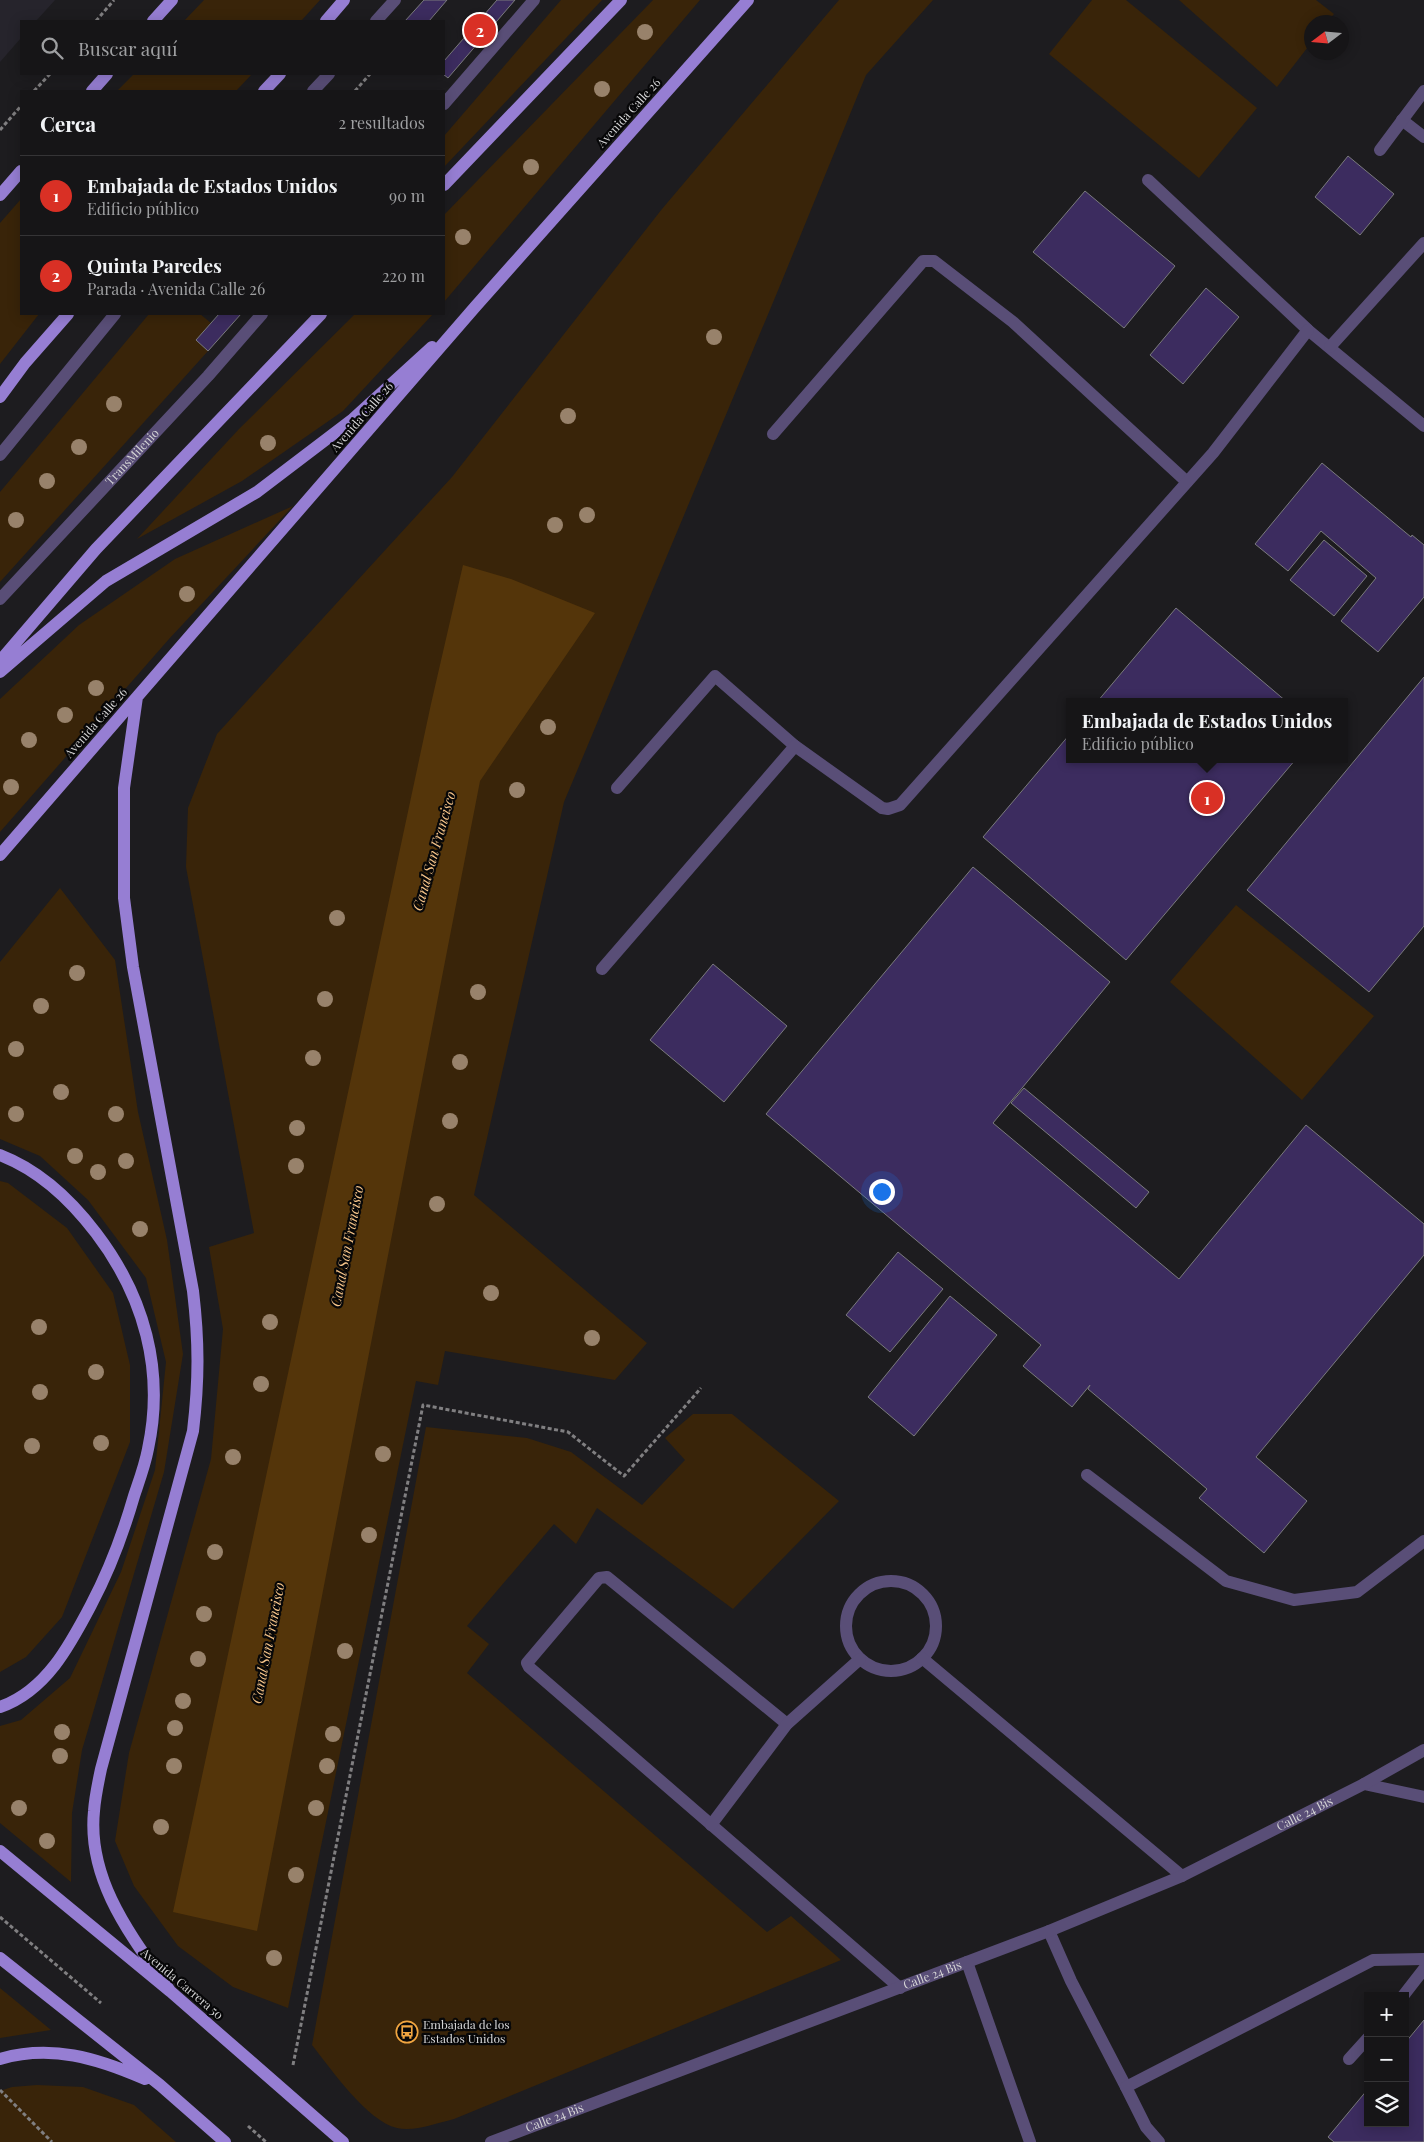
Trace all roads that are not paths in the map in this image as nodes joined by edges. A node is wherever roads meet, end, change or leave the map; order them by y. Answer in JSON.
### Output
{"nodes":[{"id":1,"x":172,"y":0,"type":"edge"},
{"id":2,"x":344,"y":0,"type":"edge"},
{"id":3,"x":395,"y":0,"type":"edge"},
{"id":4,"x":534,"y":0,"type":"edge"},
{"id":5,"x":621,"y":0,"type":"edge"},
{"id":6,"x":748,"y":0,"type":"edge"},
{"id":7,"x":154,"y":20,"type":"edge"},
{"id":8,"x":327,"y":20,"type":"edge"},
{"id":9,"x":377,"y":20,"type":"edge"},
{"id":10,"x":106,"y":75,"type":"edge"},
{"id":11,"x":279,"y":75,"type":"edge"},
{"id":12,"x":328,"y":75,"type":"edge"},
{"id":13,"x":93,"y":90,"type":"edge"},
{"id":14,"x":265,"y":90,"type":"edge"},
{"id":15,"x":314,"y":90,"type":"edge"},
{"id":16,"x":1424,"y":91,"type":"edge"},
{"id":17,"x":445,"y":103,"type":"edge"},
{"id":18,"x":1402,"y":120,"type":"junction"},
{"id":19,"x":1424,"y":137,"type":"edge"},
{"id":20,"x":1380,"y":150,"type":"dead end"},
{"id":21,"x":20,"y":172,"type":"edge"},
{"id":22,"x":1148,"y":180,"type":"dead end"},
{"id":23,"x":445,"y":184,"type":"edge"},
{"id":24,"x":0,"y":195,"type":"edge"},
{"id":25,"x":1424,"y":243,"type":"edge"},
{"id":26,"x":475,"y":307,"type":"junction"},
{"id":27,"x":67,"y":315,"type":"edge"},
{"id":28,"x":114,"y":315,"type":"edge"},
{"id":29,"x":261,"y":315,"type":"edge"},
{"id":30,"x":320,"y":315,"type":"edge"},
{"id":31,"x":1308,"y":330,"type":"junction"},
{"id":32,"x":1330,"y":347,"type":"junction"},
{"id":33,"x":0,"y":397,"type":"edge"},
{"id":34,"x":1424,"y":426,"type":"edge"},
{"id":35,"x":773,"y":434,"type":"dead end"},
{"id":36,"x":0,"y":455,"type":"edge"},
{"id":37,"x":1187,"y":482,"type":"junction"},
{"id":38,"x":0,"y":599,"type":"edge"},
{"id":39,"x":0,"y":661,"type":"edge"},
{"id":40,"x":0,"y":672,"type":"edge"},
{"id":41,"x":138,"y":697,"type":"junction"},
{"id":42,"x":795,"y":746,"type":"junction"},
{"id":43,"x":617,"y":788,"type":"dead end"},
{"id":44,"x":0,"y":855,"type":"edge"},
{"id":45,"x":602,"y":968,"type":"dead end"},
{"id":46,"x":0,"y":1156,"type":"edge"},
{"id":47,"x":1087,"y":1475,"type":"dead end"},
{"id":48,"x":1424,"y":1541,"type":"edge"},
{"id":49,"x":922,"y":1658,"type":"junction"},
{"id":50,"x":860,"y":1659,"type":"junction"},
{"id":51,"x":0,"y":1707,"type":"edge"},
{"id":52,"x":787,"y":1724,"type":"junction"},
{"id":53,"x":1424,"y":1750,"type":"edge"},
{"id":54,"x":1364,"y":1784,"type":"junction"},
{"id":55,"x":1424,"y":1797,"type":"edge"},
{"id":56,"x":711,"y":1825,"type":"junction"},
{"id":57,"x":0,"y":1851,"type":"edge"},
{"id":58,"x":1182,"y":1876,"type":"junction"},
{"id":59,"x":1049,"y":1931,"type":"junction"},
{"id":60,"x":0,"y":1958,"type":"edge"},
{"id":61,"x":1424,"y":1959,"type":"edge"},
{"id":62,"x":968,"y":1962,"type":"junction"},
{"id":63,"x":1424,"y":1969,"type":"edge"},
{"id":64,"x":900,"y":1988,"type":"junction"},
{"id":65,"x":170,"y":1991,"type":"junction"},
{"id":66,"x":1406,"y":1992,"type":"edge"},
{"id":67,"x":1364,"y":2042,"type":"edge"},
{"id":68,"x":0,"y":2059,"type":"edge"},
{"id":69,"x":1349,"y":2059,"type":"dead end"},
{"id":70,"x":160,"y":2085,"type":"junction"},
{"id":71,"x":1126,"y":2087,"type":"junction"},
{"id":72,"x":225,"y":2142,"type":"edge"},
{"id":73,"x":343,"y":2142,"type":"edge"},
{"id":74,"x":491,"y":2142,"type":"edge"},
{"id":75,"x":1030,"y":2142,"type":"edge"},
{"id":76,"x":1159,"y":2142,"type":"edge"}],
"edges":[{"from":1,"to":7,"type":"main road"},
{"from":2,"to":8,"type":"main road"},
{"from":3,"to":9,"type":"street"},
{"from":4,"to":17,"type":"street"},
{"from":5,"to":23,"type":"main road"},
{"from":6,"to":26,"type":"main road","name":"Avenida Calle 26"},
{"from":10,"to":13,"type":"main road"},
{"from":11,"to":14,"type":"main road"},
{"from":12,"to":15,"type":"street"},
{"from":16,"to":18,"type":"street"},
{"from":18,"to":19,"type":"street"},
{"from":18,"to":20,"type":"street"},
{"from":21,"to":24,"type":"main road"},
{"from":22,"to":31,"type":"street"},
{"from":25,"to":32,"type":"street"},
{"from":26,"to":40,"type":"main road"},
{"from":26,"to":41,"type":"main road","name":"Avenida Calle 26"},
{"from":27,"to":33,"type":"main road"},
{"from":28,"to":36,"type":"street"},
{"from":29,"to":38,"type":"street","name":"TransMilenio"},
{"from":30,"to":39,"type":"main road"},
{"from":31,"to":32,"type":"street"},
{"from":31,"to":37,"type":"street"},
{"from":32,"to":34,"type":"street"},
{"from":35,"to":37,"type":"street"},
{"from":37,"to":42,"type":"street"},
{"from":41,"to":44,"type":"main road","name":"Avenida Calle 26"},
{"from":41,"to":65,"type":"main road"},
{"from":42,"to":43,"type":"street"},
{"from":42,"to":45,"type":"street"},
{"from":46,"to":51,"type":"main road"},
{"from":47,"to":48,"type":"street"},
{"from":49,"to":50,"type":"street"},
{"from":49,"to":50,"type":"street"},
{"from":49,"to":58,"type":"street"},
{"from":50,"to":52,"type":"street"},
{"from":52,"to":56,"type":"street"},
{"from":52,"to":56,"type":"street"},
{"from":53,"to":54,"type":"street","name":"Calle 24 Bis"},
{"from":54,"to":55,"type":"street"},
{"from":54,"to":58,"type":"street","name":"Calle 24 Bis"},
{"from":56,"to":64,"type":"street"},
{"from":57,"to":65,"type":"main road","name":"Avenida Carrera 50"},
{"from":58,"to":59,"type":"street","name":"Calle 24 Bis"},
{"from":59,"to":62,"type":"street","name":"Calle 24 Bis"},
{"from":59,"to":71,"type":"street"},
{"from":60,"to":70,"type":"main road"},
{"from":61,"to":71,"type":"street"},
{"from":62,"to":64,"type":"street","name":"Calle 24 Bis"},
{"from":62,"to":75,"type":"street"},
{"from":63,"to":66,"type":"street"},
{"from":64,"to":74,"type":"street","name":"Calle 24 Bis"},
{"from":65,"to":73,"type":"main road","name":"Avenida Carrera 50"},
{"from":67,"to":69,"type":"street"},
{"from":68,"to":70,"type":"main road"},
{"from":70,"to":72,"type":"main road"},
{"from":71,"to":76,"type":"street"}]}
